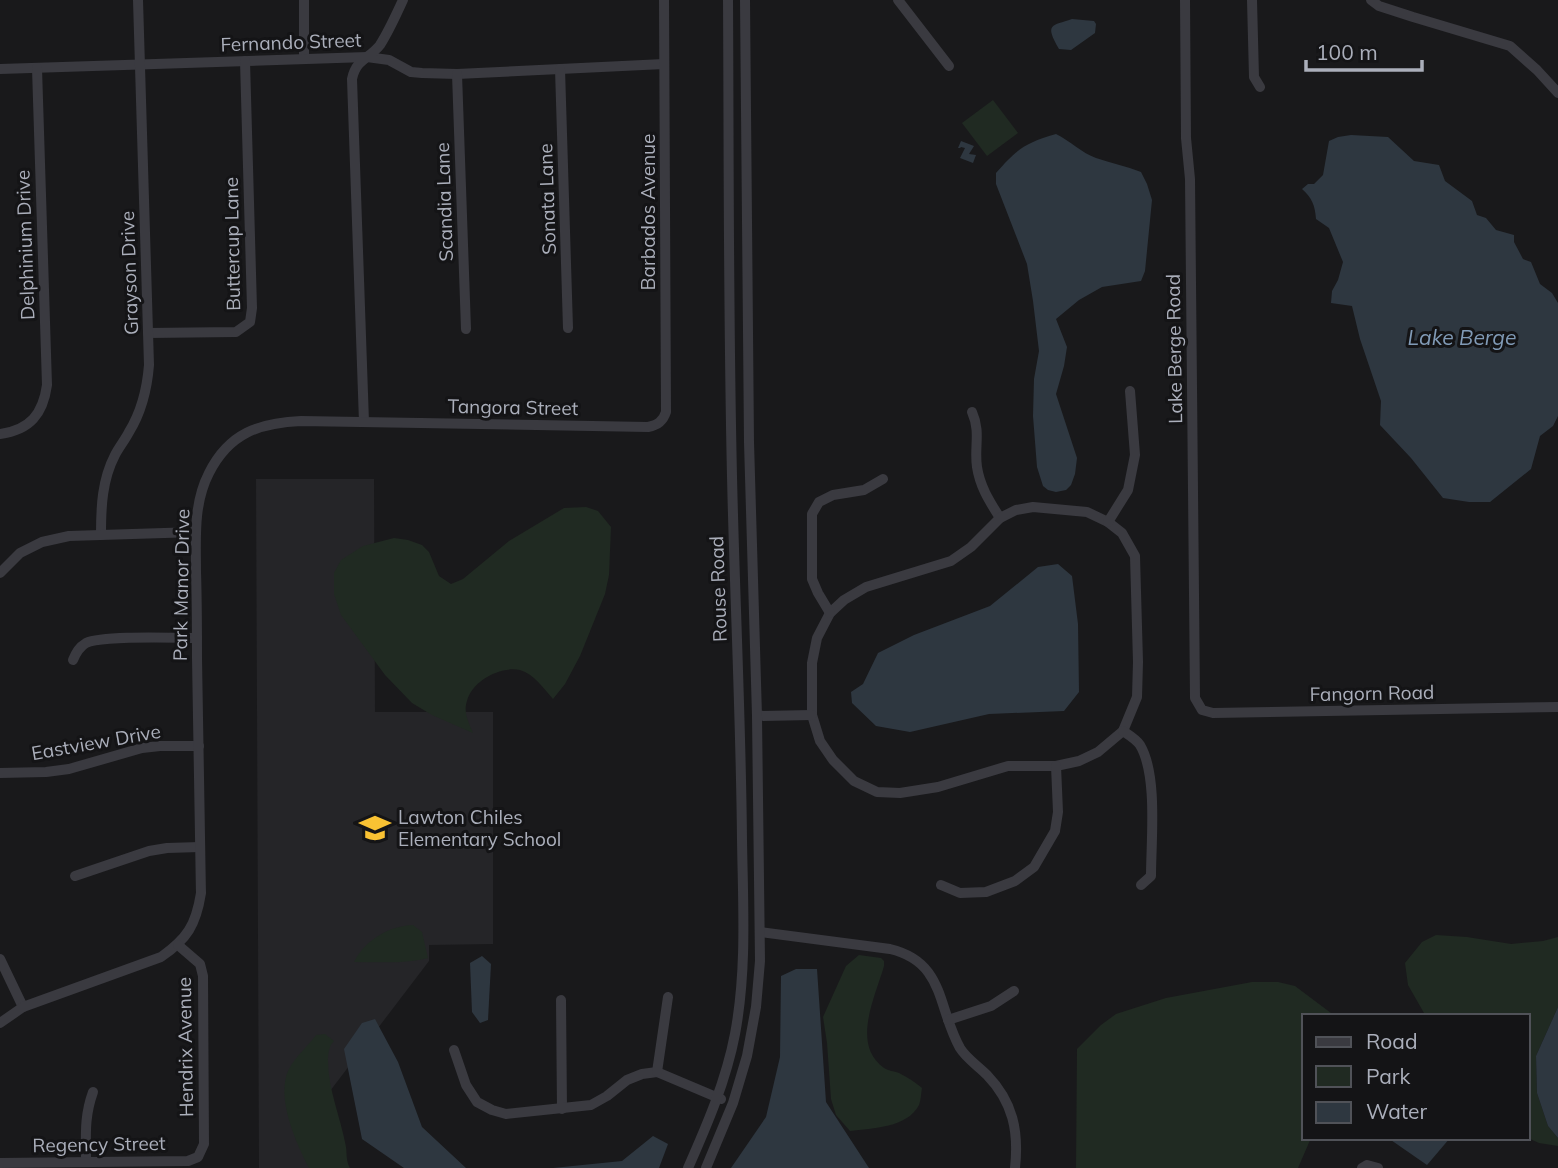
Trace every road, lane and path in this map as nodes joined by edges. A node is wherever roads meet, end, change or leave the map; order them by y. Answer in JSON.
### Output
{"nodes":[{"id":1,"x":138,"y":0,"type":"edge"},
{"id":2,"x":303,"y":0,"type":"edge"},
{"id":3,"x":403,"y":0,"type":"edge"},
{"id":4,"x":664,"y":0,"type":"edge"},
{"id":5,"x":728,"y":0,"type":"edge"},
{"id":6,"x":745,"y":0,"type":"edge"},
{"id":7,"x":898,"y":0,"type":"edge"},
{"id":8,"x":1185,"y":0,"type":"edge"},
{"id":9,"x":1252,"y":0,"type":"edge"},
{"id":10,"x":1371,"y":0,"type":"edge"},
{"id":11,"x":367,"y":57,"type":"junction"},
{"id":12,"x":304,"y":59,"type":"junction"},
{"id":13,"x":245,"y":61,"type":"junction"},
{"id":14,"x":664,"y":64,"type":"junction"},
{"id":15,"x":139,"y":65,"type":"junction"},
{"id":16,"x":949,"y":66,"type":"dead end"},
{"id":17,"x":37,"y":68,"type":"junction"},
{"id":18,"x":0,"y":69,"type":"edge"},
{"id":19,"x":560,"y":69,"type":"junction"},
{"id":20,"x":457,"y":74,"type":"junction"},
{"id":21,"x":1260,"y":88,"type":"dead end"},
{"id":22,"x":1558,"y":93,"type":"edge"},
{"id":23,"x":568,"y":328,"type":"dead end"},
{"id":24,"x":466,"y":329,"type":"dead end"},
{"id":25,"x":148,"y":333,"type":"junction"},
{"id":26,"x":1130,"y":391,"type":"dead end"},
{"id":27,"x":972,"y":412,"type":"dead end"},
{"id":28,"x":364,"y":422,"type":"junction"},
{"id":29,"x":660,"y":422,"type":"joint"},
{"id":30,"x":0,"y":434,"type":"edge"},
{"id":31,"x":883,"y":480,"type":"dead end"},
{"id":32,"x":1000,"y":518,"type":"junction"},
{"id":33,"x":1108,"y":522,"type":"junction"},
{"id":34,"x":196,"y":532,"type":"junction"},
{"id":35,"x":101,"y":534,"type":"junction"},
{"id":36,"x":0,"y":573,"type":"edge"},
{"id":37,"x":830,"y":613,"type":"junction"},
{"id":38,"x":197,"y":638,"type":"junction"},
{"id":39,"x":73,"y":660,"type":"dead end"},
{"id":40,"x":1195,"y":698,"type":"joint"},
{"id":41,"x":1558,"y":707,"type":"edge"},
{"id":42,"x":812,"y":715,"type":"junction"},
{"id":43,"x":757,"y":716,"type":"junction"},
{"id":44,"x":1123,"y":731,"type":"junction"},
{"id":45,"x":199,"y":746,"type":"junction"},
{"id":46,"x":1056,"y":766,"type":"junction"},
{"id":47,"x":0,"y":773,"type":"edge"},
{"id":48,"x":200,"y":847,"type":"junction"},
{"id":49,"x":75,"y":876,"type":"dead end"},
{"id":50,"x":941,"y":885,"type":"dead end"},
{"id":51,"x":1141,"y":885,"type":"dead end"},
{"id":52,"x":760,"y":932,"type":"junction"},
{"id":53,"x":178,"y":945,"type":"junction"},
{"id":54,"x":0,"y":959,"type":"edge"},
{"id":55,"x":1014,"y":991,"type":"dead end"},
{"id":56,"x":668,"y":997,"type":"dead end"},
{"id":57,"x":561,"y":1000,"type":"dead end"},
{"id":58,"x":23,"y":1007,"type":"junction"},
{"id":59,"x":948,"y":1020,"type":"junction"},
{"id":60,"x":0,"y":1023,"type":"edge"},
{"id":61,"x":454,"y":1050,"type":"dead end"},
{"id":62,"x":657,"y":1072,"type":"junction"},
{"id":63,"x":93,"y":1092,"type":"dead end"},
{"id":64,"x":717,"y":1097,"type":"junction"},
{"id":65,"x":733,"y":1103,"type":"junction"},
{"id":66,"x":562,"y":1109,"type":"junction"},
{"id":67,"x":198,"y":1157,"type":"joint"},
{"id":68,"x":86,"y":1162,"type":"junction"},
{"id":69,"x":0,"y":1163,"type":"edge"},
{"id":70,"x":688,"y":1168,"type":"edge"},
{"id":71,"x":706,"y":1168,"type":"edge"},
{"id":72,"x":1015,"y":1168,"type":"edge"},
{"id":73,"x":1362,"y":1168,"type":"edge"},
{"id":74,"x":1378,"y":1168,"type":"edge"}],
"edges":[{"from":1,"to":15,"type":"street","name":"Grayson Drive"},
{"from":2,"to":12,"type":"street"},
{"from":3,"to":11,"type":"street"},
{"from":4,"to":14,"type":"street","name":"Barbados Avenue"},
{"from":5,"to":64,"type":"street","name":"Rouse Road"},
{"from":6,"to":43,"type":"street","name":"Rouse Road"},
{"from":7,"to":16,"type":"street"},
{"from":8,"to":40,"type":"street","name":"Lake Berge Road"},
{"from":9,"to":21,"type":"street"},
{"from":10,"to":22,"type":"street"},
{"from":11,"to":12,"type":"street","name":"Fernando Street"},
{"from":11,"to":20,"type":"street","name":"Fernando Street"},
{"from":11,"to":28,"type":"street"},
{"from":12,"to":13,"type":"street","name":"Fernando Street"},
{"from":13,"to":15,"type":"street","name":"Fernando Street"},
{"from":13,"to":25,"type":"street","name":"Buttercup Lane"},
{"from":14,"to":19,"type":"street","name":"Fernando Street"},
{"from":14,"to":29,"type":"street","name":"Barbados Avenue"},
{"from":15,"to":17,"type":"street","name":"Fernando Street"},
{"from":15,"to":25,"type":"street","name":"Grayson Drive"},
{"from":17,"to":18,"type":"street","name":"Fernando Street"},
{"from":17,"to":30,"type":"street","name":"Delphinium Drive"},
{"from":19,"to":20,"type":"street","name":"Fernando Street"},
{"from":19,"to":23,"type":"street","name":"Sonata Lane"},
{"from":20,"to":24,"type":"street","name":"Scandia Lane"},
{"from":25,"to":35,"type":"street","name":"Grayson Drive"},
{"from":26,"to":33,"type":"street"},
{"from":27,"to":32,"type":"street"},
{"from":28,"to":29,"type":"street","name":"Tangora Street"},
{"from":28,"to":34,"type":"street","name":"Park Manor Drive"},
{"from":31,"to":37,"type":"street"},
{"from":32,"to":33,"type":"street"},
{"from":32,"to":37,"type":"street"},
{"from":33,"to":44,"type":"street"},
{"from":34,"to":35,"type":"street"},
{"from":34,"to":38,"type":"street","name":"Park Manor Drive"},
{"from":35,"to":36,"type":"street"},
{"from":37,"to":42,"type":"street"},
{"from":38,"to":39,"type":"street"},
{"from":38,"to":45,"type":"street","name":"Park Manor Drive"},
{"from":40,"to":41,"type":"street","name":"Fangorn Road"},
{"from":42,"to":43,"type":"street"},
{"from":42,"to":46,"type":"street"},
{"from":43,"to":52,"type":"street","name":"Rouse Road"},
{"from":44,"to":46,"type":"street"},
{"from":44,"to":51,"type":"street"},
{"from":45,"to":47,"type":"street","name":"Eastview Drive"},
{"from":45,"to":48,"type":"street","name":"Park Manor Drive"},
{"from":46,"to":50,"type":"street"},
{"from":48,"to":49,"type":"street"},
{"from":48,"to":53,"type":"street","name":"Park Manor Drive"},
{"from":52,"to":59,"type":"street"},
{"from":52,"to":65,"type":"street","name":"Rouse Road"},
{"from":53,"to":58,"type":"street"},
{"from":53,"to":67,"type":"street","name":"Hendrix Avenue"},
{"from":54,"to":58,"type":"street"},
{"from":55,"to":59,"type":"street"},
{"from":56,"to":62,"type":"street"},
{"from":57,"to":66,"type":"street"},
{"from":58,"to":60,"type":"street"},
{"from":59,"to":72,"type":"street"},
{"from":61,"to":66,"type":"street"},
{"from":62,"to":64,"type":"street"},
{"from":62,"to":66,"type":"street"},
{"from":63,"to":68,"type":"street"},
{"from":64,"to":65,"type":"street"},
{"from":64,"to":70,"type":"street","name":"Rouse Road"},
{"from":65,"to":71,"type":"street","name":"Rouse Road"},
{"from":67,"to":68,"type":"street","name":"Regency Street"},
{"from":68,"to":69,"type":"street","name":"Regency Street"},
{"from":73,"to":74,"type":"street"}]}
